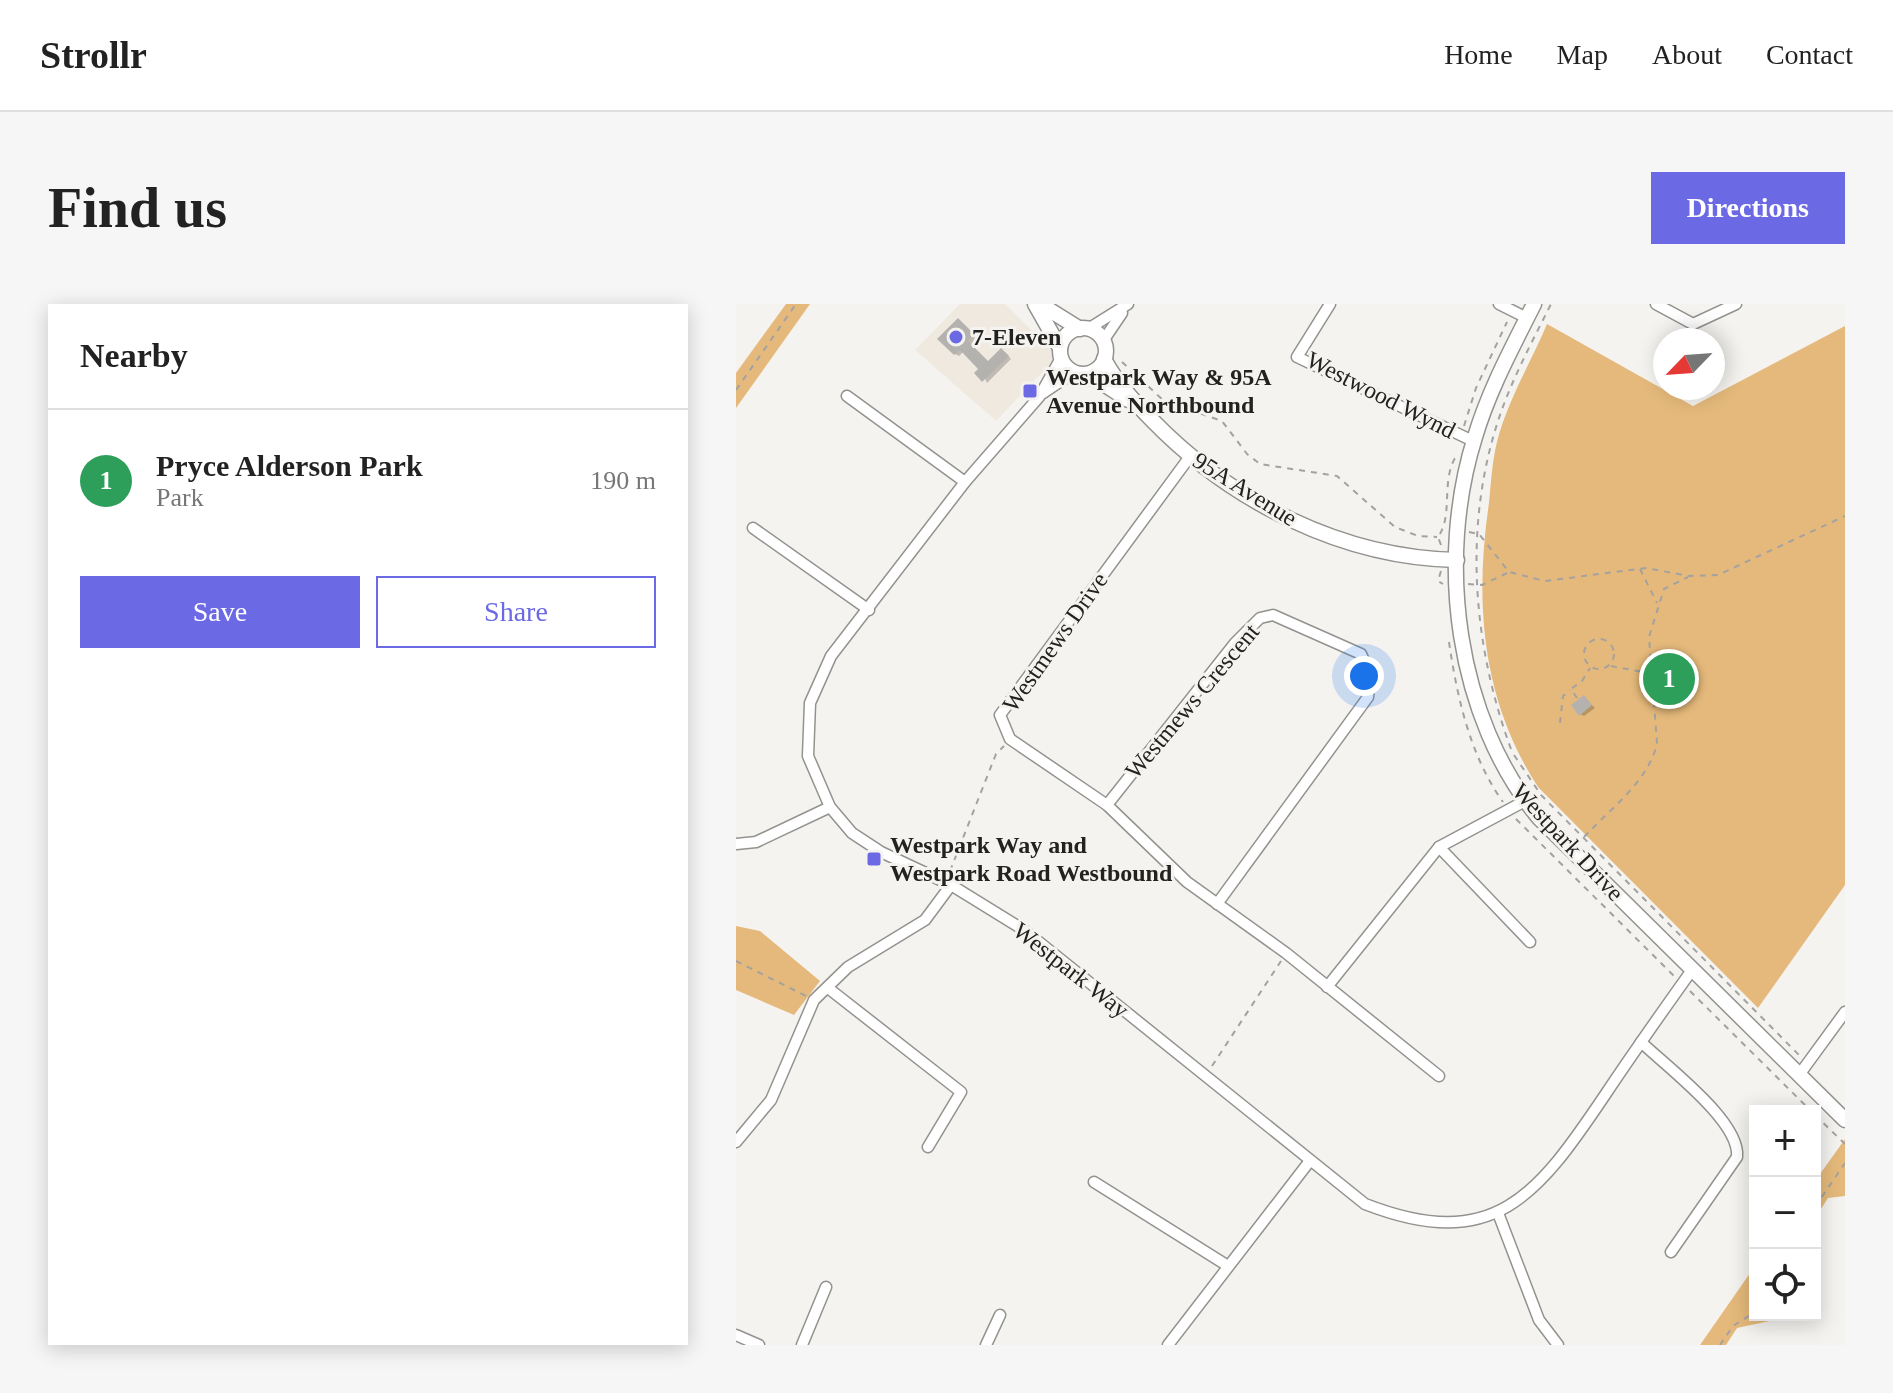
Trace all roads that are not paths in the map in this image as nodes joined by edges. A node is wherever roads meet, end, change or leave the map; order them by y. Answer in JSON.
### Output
{"nodes":[{"id":1,"x":1038,"y":304,"type":"edge"},
{"id":2,"x":1128,"y":304,"type":"edge"},
{"id":3,"x":1330,"y":304,"type":"edge"},
{"id":4,"x":1499,"y":304,"type":"edge"},
{"id":5,"x":1534,"y":304,"type":"edge"},
{"id":6,"x":1656,"y":304,"type":"edge"},
{"id":7,"x":1736,"y":304,"type":"edge"},
{"id":8,"x":1527,"y":318,"type":"junction"},
{"id":9,"x":1084,"y":329,"type":"junction"},
{"id":10,"x":1103,"y":341,"type":"junction"},
{"id":11,"x":1061,"y":353,"type":"junction"},
{"id":12,"x":1112,"y":360,"type":"junction"},
{"id":13,"x":1077,"y":373,"type":"junction"},
{"id":14,"x":847,"y":396,"type":"dead end"},
{"id":15,"x":1039,"y":397,"type":"junction"},
{"id":16,"x":1142,"y":410,"type":"junction"},
{"id":17,"x":1473,"y":441,"type":"junction"},
{"id":18,"x":1191,"y":455,"type":"junction"},
{"id":19,"x":965,"y":482,"type":"junction"},
{"id":20,"x":753,"y":528,"type":"dead end"},
{"id":21,"x":1457,"y":560,"type":"junction"},
{"id":22,"x":869,"y":610,"type":"junction"},
{"id":23,"x":1525,"y":801,"type":"junction"},
{"id":24,"x":1107,"y":805,"type":"junction"},
{"id":25,"x":830,"y":807,"type":"junction"},
{"id":26,"x":736,"y":844,"type":"edge"},
{"id":27,"x":1439,"y":847,"type":"junction"},
{"id":28,"x":951,"y":885,"type":"junction"},
{"id":29,"x":1217,"y":904,"type":"junction"},
{"id":30,"x":1530,"y":942,"type":"dead end"},
{"id":31,"x":1692,"y":970,"type":"junction"},
{"id":32,"x":1327,"y":987,"type":"junction"},
{"id":33,"x":828,"y":988,"type":"junction"},
{"id":34,"x":1845,"y":1012,"type":"edge"},
{"id":35,"x":1641,"y":1042,"type":"junction"},
{"id":36,"x":1804,"y":1070,"type":"junction"},
{"id":37,"x":1439,"y":1076,"type":"dead end"},
{"id":38,"x":1845,"y":1120,"type":"edge"},
{"id":39,"x":736,"y":1142,"type":"edge"},
{"id":40,"x":928,"y":1147,"type":"dead end"},
{"id":41,"x":1309,"y":1162,"type":"junction"},
{"id":42,"x":1094,"y":1182,"type":"dead end"},
{"id":43,"x":1498,"y":1213,"type":"junction"},
{"id":44,"x":1671,"y":1252,"type":"dead end"},
{"id":45,"x":1228,"y":1266,"type":"junction"},
{"id":46,"x":826,"y":1287,"type":"dead end"},
{"id":47,"x":1000,"y":1315,"type":"dead end"},
{"id":48,"x":736,"y":1335,"type":"edge"},
{"id":49,"x":1171,"y":1344,"type":"edge"},
{"id":50,"x":759,"y":1345,"type":"edge"},
{"id":51,"x":802,"y":1345,"type":"edge"},
{"id":52,"x":986,"y":1345,"type":"edge"},
{"id":53,"x":1558,"y":1345,"type":"edge"}],
"edges":[{"from":1,"to":9,"type":"street"},
{"from":1,"to":11,"type":"street"},
{"from":2,"to":9,"type":"street"},
{"from":2,"to":10,"type":"street"},
{"from":3,"to":17,"type":"street","name":"Westwood Wynd"},
{"from":4,"to":8,"type":"street"},
{"from":5,"to":8,"type":"street","name":"Westpark Drive"},
{"from":6,"to":7,"type":"street"},
{"from":8,"to":17,"type":"street","name":"Westpark Drive"},
{"from":9,"to":10,"type":"street"},
{"from":9,"to":11,"type":"street"},
{"from":10,"to":12,"type":"street"},
{"from":11,"to":13,"type":"street"},
{"from":11,"to":15,"type":"street","name":"Westpark Way"},
{"from":12,"to":13,"type":"street"},
{"from":12,"to":16,"type":"street","name":"95A Avenue"},
{"from":13,"to":15,"type":"street","name":"Westpark Way"},
{"from":13,"to":16,"type":"street","name":"95A Avenue"},
{"from":14,"to":19,"type":"street"},
{"from":15,"to":19,"type":"street","name":"Westpark Way"},
{"from":16,"to":18,"type":"street","name":"95A Avenue"},
{"from":17,"to":21,"type":"street","name":"Westpark Drive"},
{"from":18,"to":21,"type":"street","name":"95A Avenue"},
{"from":18,"to":24,"type":"street","name":"Westmews Drive"},
{"from":19,"to":22,"type":"street","name":"Westpark Way"},
{"from":20,"to":22,"type":"street"},
{"from":21,"to":23,"type":"street","name":"Westpark Drive"},
{"from":22,"to":25,"type":"street","name":"Westpark Way"},
{"from":23,"to":27,"type":"street"},
{"from":23,"to":31,"type":"street","name":"Westpark Drive"},
{"from":24,"to":29,"type":"street","name":"Westmews Drive"},
{"from":24,"to":29,"type":"street","name":"Westmews Crescent"},
{"from":25,"to":26,"type":"street"},
{"from":25,"to":28,"type":"street","name":"Westpark Way"},
{"from":27,"to":30,"type":"street"},
{"from":27,"to":32,"type":"street"},
{"from":28,"to":33,"type":"street"},
{"from":28,"to":41,"type":"street","name":"Westpark Way"},
{"from":29,"to":32,"type":"street","name":"Westmews Drive"},
{"from":31,"to":35,"type":"street","name":"Westpark Way"},
{"from":31,"to":36,"type":"street","name":"Westpark Drive"},
{"from":32,"to":37,"type":"street","name":"Westmews Drive"},
{"from":33,"to":39,"type":"street"},
{"from":33,"to":40,"type":"street"},
{"from":34,"to":36,"type":"street"},
{"from":35,"to":43,"type":"street","name":"Westpark Way"},
{"from":35,"to":44,"type":"street"},
{"from":36,"to":38,"type":"street","name":"Westpark Drive"},
{"from":41,"to":43,"type":"street","name":"Westpark Way"},
{"from":41,"to":45,"type":"street"},
{"from":42,"to":45,"type":"street"},
{"from":43,"to":53,"type":"street"},
{"from":45,"to":49,"type":"street"},
{"from":46,"to":51,"type":"street"},
{"from":47,"to":52,"type":"street"},
{"from":48,"to":50,"type":"street"}]}
